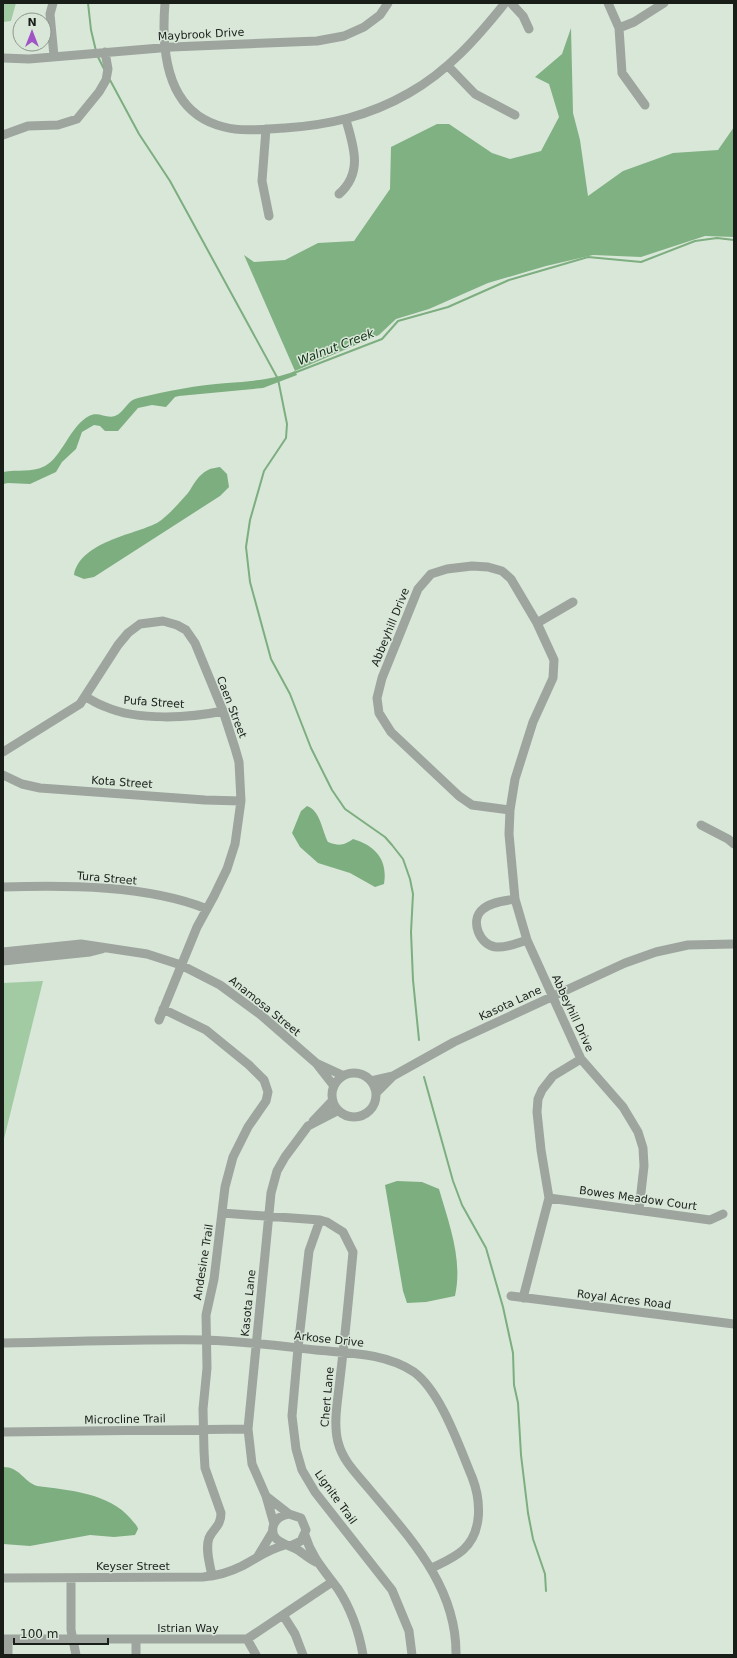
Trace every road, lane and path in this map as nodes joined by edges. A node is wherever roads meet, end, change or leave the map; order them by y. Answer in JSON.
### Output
{"nodes":[{"id":1,"x":53,"y":3,"type":"edge"},
{"id":2,"x":164,"y":3,"type":"edge"},
{"id":3,"x":388,"y":3,"type":"edge"},
{"id":4,"x":505,"y":3,"type":"edge"},
{"id":5,"x":511,"y":3,"type":"edge"},
{"id":6,"x":608,"y":3,"type":"edge"},
{"id":7,"x":664,"y":3,"type":"edge"},
{"id":8,"x":618,"y":28,"type":"junction"},
{"id":9,"x":529,"y":29,"type":"dead end"},
{"id":10,"x":164,"y":48,"type":"junction"},
{"id":11,"x":105,"y":52,"type":"junction"},
{"id":12,"x":54,"y":56,"type":"junction"},
{"id":13,"x":3,"y":58,"type":"edge"},
{"id":14,"x":448,"y":66,"type":"junction"},
{"id":15,"x":645,"y":105,"type":"dead end"},
{"id":16,"x":515,"y":115,"type":"dead end"},
{"id":17,"x":346,"y":120,"type":"junction"},
{"id":18,"x":266,"y":129,"type":"junction"},
{"id":19,"x":3,"y":135,"type":"edge"},
{"id":20,"x":339,"y":194,"type":"dead end"},
{"id":21,"x":269,"y":216,"type":"dead end"},
{"id":22,"x":573,"y":602,"type":"dead end"},
{"id":23,"x":537,"y":623,"type":"junction"},
{"id":24,"x":86,"y":697,"type":"junction"},
{"id":25,"x":223,"y":710,"type":"junction"},
{"id":26,"x":3,"y":752,"type":"edge"},
{"id":27,"x":3,"y":775,"type":"edge"},
{"id":28,"x":241,"y":801,"type":"junction"},
{"id":29,"x":510,"y":810,"type":"junction"},
{"id":30,"x":701,"y":825,"type":"dead end"},
{"id":31,"x":734,"y":844,"type":"edge"},
{"id":32,"x":3,"y":887,"type":"edge"},
{"id":33,"x":515,"y":899,"type":"junction"},
{"id":34,"x":207,"y":910,"type":"junction"},
{"id":35,"x":527,"y":940,"type":"junction"},
{"id":36,"x":734,"y":944,"type":"edge"},
{"id":37,"x":104,"y":948,"type":"junction"},
{"id":38,"x":3,"y":952,"type":"edge"},
{"id":39,"x":3,"y":961,"type":"edge"},
{"id":40,"x":181,"y":965,"type":"junction"},
{"id":41,"x":552,"y":996,"type":"junction"},
{"id":42,"x":163,"y":1009,"type":"junction"},
{"id":43,"x":159,"y":1020,"type":"dead end"},
{"id":44,"x":581,"y":1059,"type":"junction"},
{"id":45,"x":316,"y":1063,"type":"junction"},
{"id":46,"x":342,"y":1075,"type":"junction"},
{"id":47,"x":393,"y":1076,"type":"junction"},
{"id":48,"x":372,"y":1081,"type":"junction"},
{"id":49,"x":334,"y":1086,"type":"junction"},
{"id":50,"x":376,"y":1093,"type":"junction"},
{"id":51,"x":332,"y":1101,"type":"junction"},
{"id":52,"x":337,"y":1111,"type":"junction"},
{"id":53,"x":313,"y":1122,"type":"junction"},
{"id":54,"x":548,"y":1198,"type":"junction"},
{"id":55,"x":639,"y":1210,"type":"junction"},
{"id":56,"x":222,"y":1213,"type":"junction"},
{"id":57,"x":723,"y":1214,"type":"dead end"},
{"id":58,"x":268,"y":1218,"type":"junction"},
{"id":59,"x":320,"y":1220,"type":"junction"},
{"id":60,"x":511,"y":1296,"type":"dead end"},
{"id":61,"x":523,"y":1298,"type":"junction"},
{"id":62,"x":734,"y":1324,"type":"edge"},
{"id":63,"x":206,"y":1340,"type":"junction"},
{"id":64,"x":3,"y":1343,"type":"edge"},
{"id":65,"x":256,"y":1344,"type":"junction"},
{"id":66,"x":298,"y":1348,"type":"junction"},
{"id":67,"x":343,"y":1353,"type":"junction"},
{"id":68,"x":248,"y":1429,"type":"junction"},
{"id":69,"x":203,"y":1430,"type":"junction"},
{"id":70,"x":3,"y":1432,"type":"edge"},
{"id":71,"x":266,"y":1496,"type":"junction"},
{"id":72,"x":289,"y":1514,"type":"junction"},
{"id":73,"x":274,"y":1527,"type":"junction"},
{"id":74,"x":305,"y":1534,"type":"junction"},
{"id":75,"x":288,"y":1546,"type":"junction"},
{"id":76,"x":258,"y":1556,"type":"junction"},
{"id":77,"x":316,"y":1562,"type":"junction"},
{"id":78,"x":432,"y":1568,"type":"junction"},
{"id":79,"x":212,"y":1576,"type":"junction"},
{"id":80,"x":3,"y":1578,"type":"edge"},
{"id":81,"x":71,"y":1578,"type":"junction"},
{"id":82,"x":332,"y":1582,"type":"junction"},
{"id":83,"x":283,"y":1615,"type":"junction"},
{"id":84,"x":5,"y":1639,"type":"edge"},
{"id":85,"x":72,"y":1639,"type":"junction"},
{"id":86,"x":247,"y":1639,"type":"junction"},
{"id":87,"x":136,"y":1640,"type":"junction"},
{"id":88,"x":8,"y":1655,"type":"edge"},
{"id":89,"x":76,"y":1655,"type":"edge"},
{"id":90,"x":136,"y":1655,"type":"edge"},
{"id":91,"x":256,"y":1655,"type":"edge"},
{"id":92,"x":303,"y":1655,"type":"edge"},
{"id":93,"x":363,"y":1655,"type":"edge"},
{"id":94,"x":412,"y":1655,"type":"edge"},
{"id":95,"x":456,"y":1655,"type":"edge"}],
"edges":[{"from":1,"to":12,"type":"street"},
{"from":2,"to":10,"type":"street"},
{"from":3,"to":10,"type":"street","name":"Maybrook Drive"},
{"from":4,"to":14,"type":"street"},
{"from":5,"to":9,"type":"street"},
{"from":6,"to":8,"type":"street"},
{"from":7,"to":8,"type":"street"},
{"from":8,"to":15,"type":"street"},
{"from":10,"to":11,"type":"street","name":"Maybrook Drive"},
{"from":10,"to":18,"type":"street"},
{"from":11,"to":12,"type":"street","name":"Maybrook Drive"},
{"from":11,"to":19,"type":"street"},
{"from":12,"to":13,"type":"street","name":"Maybrook Drive"},
{"from":14,"to":16,"type":"street"},
{"from":14,"to":17,"type":"street"},
{"from":17,"to":18,"type":"street"},
{"from":17,"to":20,"type":"street"},
{"from":18,"to":21,"type":"street"},
{"from":22,"to":23,"type":"street"},
{"from":23,"to":29,"type":"street","name":"Abbeyhill Drive"},
{"from":23,"to":29,"type":"street","name":"Abbeyhill Drive"},
{"from":24,"to":25,"type":"street","name":"Pufa Street"},
{"from":24,"to":25,"type":"street","name":"Caen Street"},
{"from":24,"to":26,"type":"street","name":"Caen Street"},
{"from":25,"to":28,"type":"street","name":"Caen Street"},
{"from":27,"to":28,"type":"street","name":"Kota Street"},
{"from":28,"to":34,"type":"street","name":"Caen Street"},
{"from":29,"to":33,"type":"street","name":"Abbeyhill Drive"},
{"from":30,"to":31,"type":"street"},
{"from":32,"to":34,"type":"street","name":"Tura Street"},
{"from":33,"to":35,"type":"street","name":"Abbeyhill Drive"},
{"from":33,"to":35,"type":"street"},
{"from":34,"to":40,"type":"street","name":"Caen Street"},
{"from":35,"to":41,"type":"street","name":"Abbeyhill Drive"},
{"from":36,"to":41,"type":"street","name":"Kasota Lane"},
{"from":37,"to":38,"type":"street","name":"Anamosa Street"},
{"from":37,"to":39,"type":"street","name":"Anamosa Street"},
{"from":37,"to":40,"type":"street","name":"Anamosa Street"},
{"from":40,"to":42,"type":"street","name":"Caen Street"},
{"from":40,"to":45,"type":"street","name":"Anamosa Street"},
{"from":41,"to":44,"type":"street","name":"Abbeyhill Drive"},
{"from":41,"to":47,"type":"street","name":"Kasota Lane"},
{"from":42,"to":43,"type":"street","name":"Caen Street"},
{"from":42,"to":56,"type":"street","name":"Andesine Trail"},
{"from":44,"to":54,"type":"street"},
{"from":44,"to":55,"type":"street","name":"Abbeyhill Drive"},
{"from":45,"to":46,"type":"street","name":"Anamosa Street"},
{"from":45,"to":49,"type":"street","name":"Anamosa Street"},
{"from":46,"to":48,"type":"street"},
{"from":46,"to":49,"type":"street"},
{"from":47,"to":48,"type":"street","name":"Kasota Lane"},
{"from":47,"to":50,"type":"street","name":"Kasota Lane"},
{"from":48,"to":50,"type":"street"},
{"from":49,"to":51,"type":"street"},
{"from":50,"to":52,"type":"street","name":"Kasota Lane"},
{"from":51,"to":52,"type":"street"},
{"from":51,"to":53,"type":"street","name":"Kasota Lane"},
{"from":52,"to":53,"type":"street","name":"Kasota Lane"},
{"from":53,"to":58,"type":"street","name":"Kasota Lane"},
{"from":54,"to":55,"type":"street","name":"Bowes Meadow Court"},
{"from":54,"to":61,"type":"street"},
{"from":55,"to":57,"type":"street","name":"Bowes Meadow Court"},
{"from":56,"to":58,"type":"street","name":"Chert Lane"},
{"from":56,"to":63,"type":"street","name":"Andesine Trail"},
{"from":58,"to":59,"type":"street","name":"Chert Lane"},
{"from":58,"to":65,"type":"street","name":"Kasota Lane"},
{"from":59,"to":66,"type":"street","name":"Lignite Trail"},
{"from":59,"to":67,"type":"street","name":"Chert Lane"},
{"from":60,"to":61,"type":"street","name":"Royal Acres Road"},
{"from":61,"to":62,"type":"street","name":"Royal Acres Road"},
{"from":63,"to":64,"type":"street","name":"Arkose Drive"},
{"from":63,"to":65,"type":"street","name":"Arkose Drive"},
{"from":63,"to":69,"type":"street","name":"Andesine Trail"},
{"from":65,"to":66,"type":"street","name":"Arkose Drive"},
{"from":65,"to":68,"type":"street","name":"Kasota Lane"},
{"from":66,"to":67,"type":"street","name":"Arkose Drive"},
{"from":66,"to":94,"type":"street","name":"Lignite Trail"},
{"from":67,"to":78,"type":"street","name":"Chert Lane"},
{"from":67,"to":78,"type":"street","name":"Arkose Drive"},
{"from":68,"to":69,"type":"street","name":"Microcline Trail"},
{"from":68,"to":71,"type":"street","name":"Kasota Lane"},
{"from":69,"to":70,"type":"street","name":"Microcline Trail"},
{"from":69,"to":79,"type":"street","name":"Andesine Trail"},
{"from":71,"to":72,"type":"street","name":"Kasota Lane"},
{"from":71,"to":73,"type":"street","name":"Kasota Lane"},
{"from":72,"to":73,"type":"street"},
{"from":72,"to":74,"type":"street","name":"Kasota Lane"},
{"from":73,"to":75,"type":"street","name":"Kasota Lane"},
{"from":73,"to":76,"type":"street","name":"Keyser Street"},
{"from":74,"to":75,"type":"street"},
{"from":74,"to":77,"type":"street","name":"Kasota Lane"},
{"from":75,"to":76,"type":"street","name":"Keyser Street"},
{"from":75,"to":77,"type":"street","name":"Kasota Lane"},
{"from":76,"to":79,"type":"street","name":"Keyser Street"},
{"from":77,"to":82,"type":"street","name":"Kasota Lane"},
{"from":78,"to":95,"type":"street","name":"Chert Lane"},
{"from":79,"to":81,"type":"street","name":"Keyser Street"},
{"from":80,"to":81,"type":"street","name":"Keyser Street"},
{"from":81,"to":85,"type":"street"},
{"from":82,"to":83,"type":"street"},
{"from":82,"to":93,"type":"street","name":"Kasota Lane"},
{"from":83,"to":86,"type":"street"},
{"from":83,"to":92,"type":"street"},
{"from":84,"to":85,"type":"street","name":"Istrian Way"},
{"from":84,"to":88,"type":"street"},
{"from":85,"to":87,"type":"street","name":"Istrian Way"},
{"from":85,"to":89,"type":"street"},
{"from":86,"to":87,"type":"street","name":"Istrian Way"},
{"from":86,"to":91,"type":"street"},
{"from":87,"to":90,"type":"street"}]}
